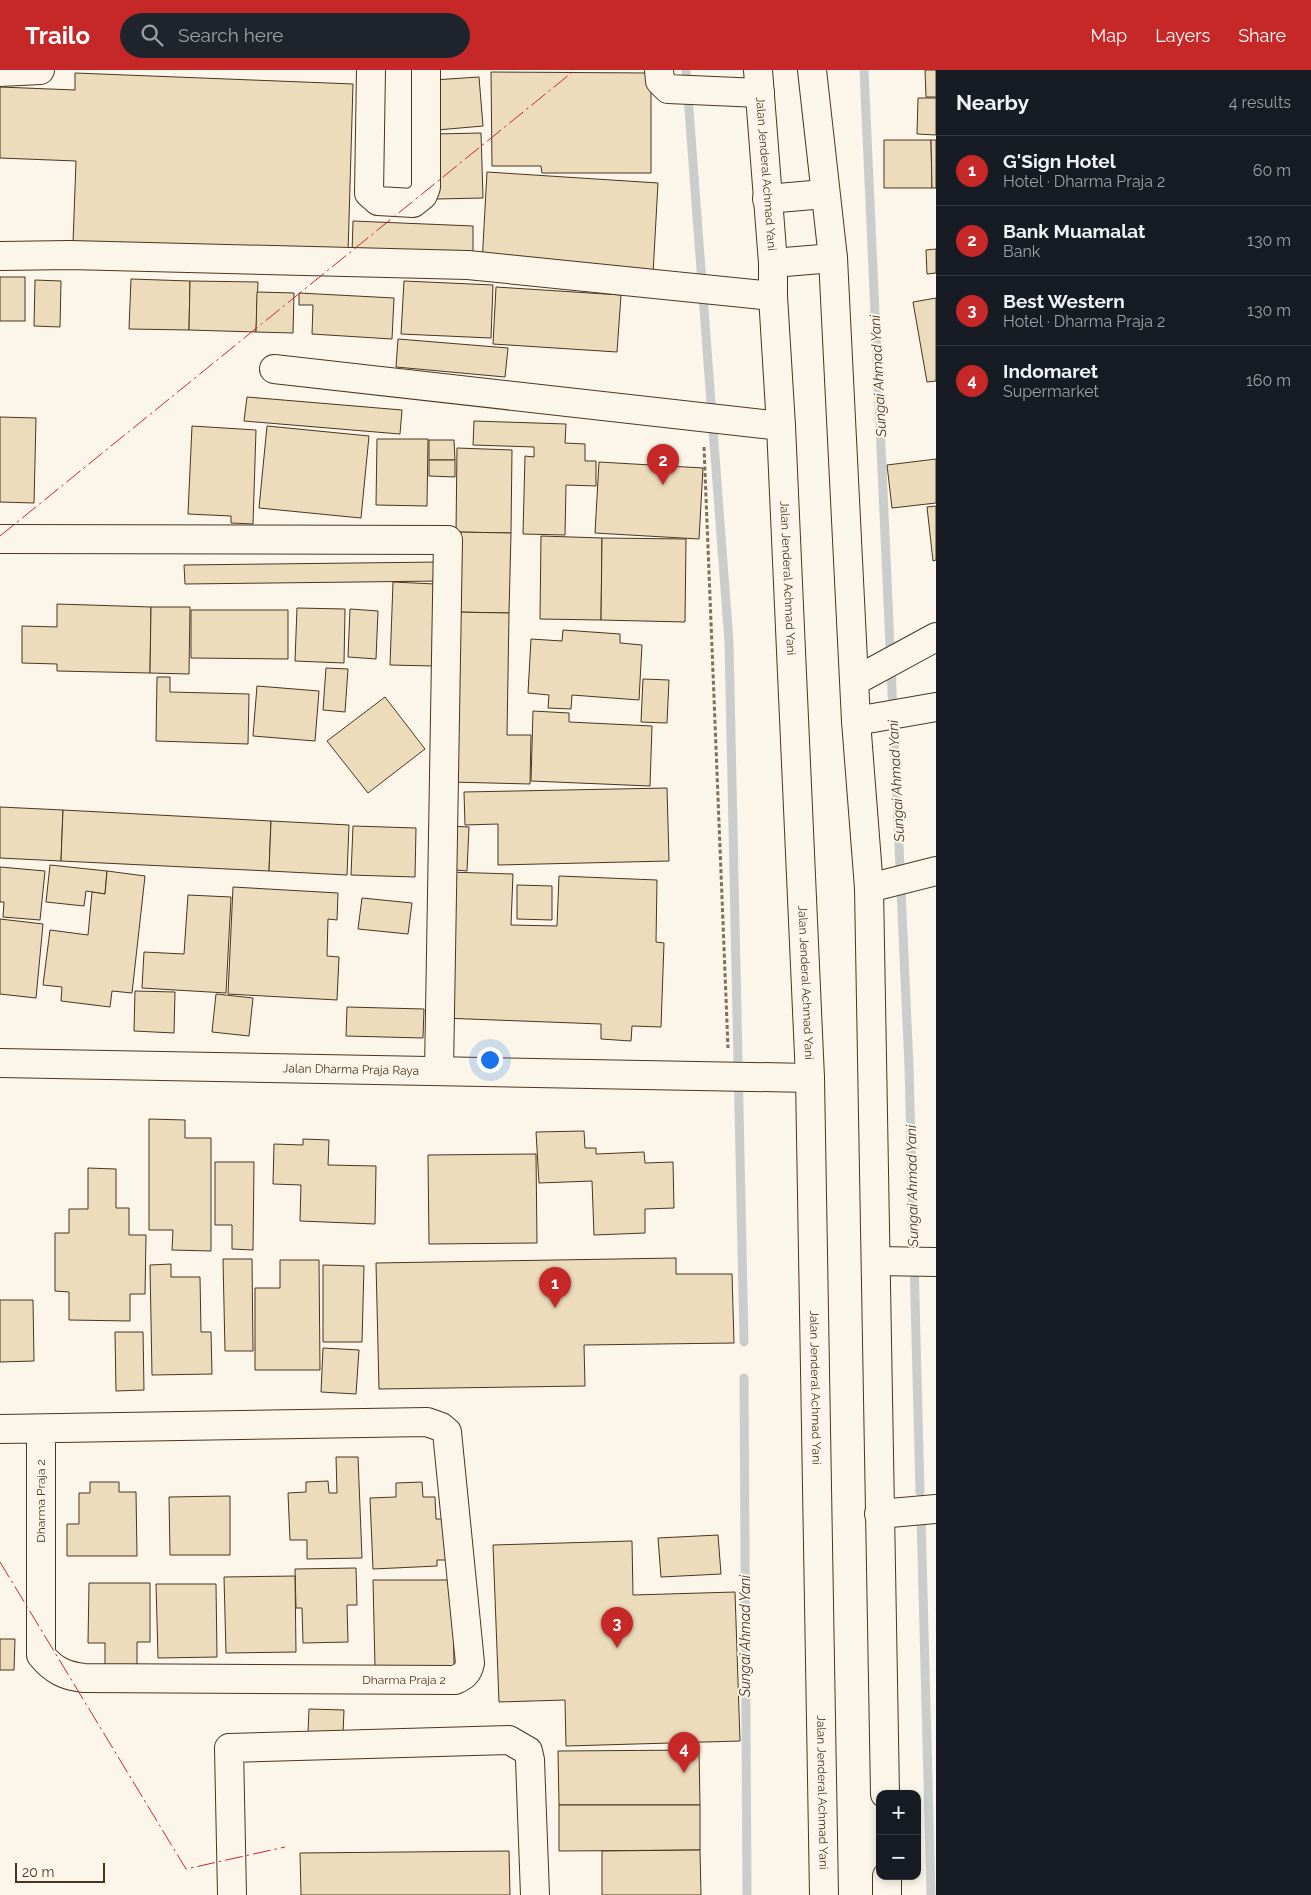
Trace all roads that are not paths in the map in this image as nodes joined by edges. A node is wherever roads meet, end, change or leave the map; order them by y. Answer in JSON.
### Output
{"nodes":[{"id":1,"x":40,"y":70,"type":"edge"},
{"id":2,"x":371,"y":70,"type":"edge"},
{"id":3,"x":426,"y":70,"type":"edge"},
{"id":4,"x":812,"y":70,"type":"edge"},
{"id":5,"x":0,"y":72,"type":"edge"},
{"id":6,"x":667,"y":80,"type":"edge"},
{"id":7,"x":759,"y":81,"type":"edge"},
{"id":8,"x":824,"y":194,"type":"junction"},
{"id":9,"x":767,"y":199,"type":"junction"},
{"id":10,"x":0,"y":256,"type":"edge"},
{"id":11,"x":832,"y":258,"type":"junction"},
{"id":12,"x":773,"y":262,"type":"junction"},
{"id":13,"x":773,"y":296,"type":"junction"},
{"id":14,"x":274,"y":369,"type":"dead end"},
{"id":15,"x":781,"y":426,"type":"junction"},
{"id":16,"x":0,"y":538,"type":"edge"},
{"id":17,"x":936,"y":637,"type":"edge"},
{"id":18,"x":855,"y":681,"type":"junction"},
{"id":19,"x":936,"y":707,"type":"edge"},
{"id":20,"x":856,"y":721,"type":"junction"},
{"id":21,"x":904,"y":880,"type":"edge"},
{"id":22,"x":0,"y":1063,"type":"edge"},
{"id":23,"x":439,"y":1071,"type":"junction"},
{"id":24,"x":803,"y":1077,"type":"junction"},
{"id":25,"x":889,"y":1261,"type":"junction"},
{"id":26,"x":936,"y":1262,"type":"edge"},
{"id":27,"x":0,"y":1429,"type":"edge"},
{"id":28,"x":41,"y":1429,"type":"junction"},
{"id":29,"x":936,"y":1509,"type":"edge"},
{"id":30,"x":879,"y":1514,"type":"junction"},
{"id":31,"x":885,"y":1790,"type":"edge"},
{"id":32,"x":887,"y":1880,"type":"edge"},
{"id":33,"x":232,"y":1895,"type":"edge"},
{"id":34,"x":535,"y":1895,"type":"edge"},
{"id":35,"x":824,"y":1895,"type":"edge"},
{"id":36,"x":887,"y":1895,"type":"edge"}],
"edges":[{"from":1,"to":5,"type":"main road"},
{"from":2,"to":3,"type":"main road"},
{"from":4,"to":8,"type":"main road"},
{"from":6,"to":7,"type":"main road"},
{"from":7,"to":9,"type":"main road","name":"Jalan Jenderal Achmad Yani"},
{"from":8,"to":9,"type":"main road"},
{"from":8,"to":11,"type":"main road"},
{"from":9,"to":12,"type":"main road","name":"Jalan Jenderal Achmad Yani"},
{"from":10,"to":13,"type":"main road"},
{"from":11,"to":12,"type":"main road"},
{"from":11,"to":18,"type":"main road"},
{"from":12,"to":13,"type":"main road","name":"Jalan Jenderal Achmad Yani"},
{"from":13,"to":15,"type":"main road","name":"Jalan Jenderal Achmad Yani"},
{"from":14,"to":15,"type":"main road"},
{"from":15,"to":24,"type":"main road","name":"Jalan Jenderal Achmad Yani"},
{"from":16,"to":23,"type":"main road"},
{"from":17,"to":18,"type":"main road"},
{"from":18,"to":20,"type":"main road"},
{"from":19,"to":20,"type":"main road"},
{"from":20,"to":21,"type":"main road"},
{"from":21,"to":25,"type":"main road"},
{"from":22,"to":23,"type":"main road","name":"Jalan Dharma Praja Raya"},
{"from":23,"to":24,"type":"main road","name":"Jalan Dharma Praja Raya"},
{"from":24,"to":35,"type":"main road","name":"Jalan Jenderal Achmad Yani"},
{"from":25,"to":26,"type":"main road"},
{"from":25,"to":30,"type":"main road"},
{"from":27,"to":28,"type":"main road","name":"Dharma Praja 2"},
{"from":28,"to":28,"type":"main road","name":"Dharma Praja 2"},
{"from":29,"to":30,"type":"main road"},
{"from":30,"to":31,"type":"main road"},
{"from":32,"to":36,"type":"main road"},
{"from":33,"to":34,"type":"main road"}]}
